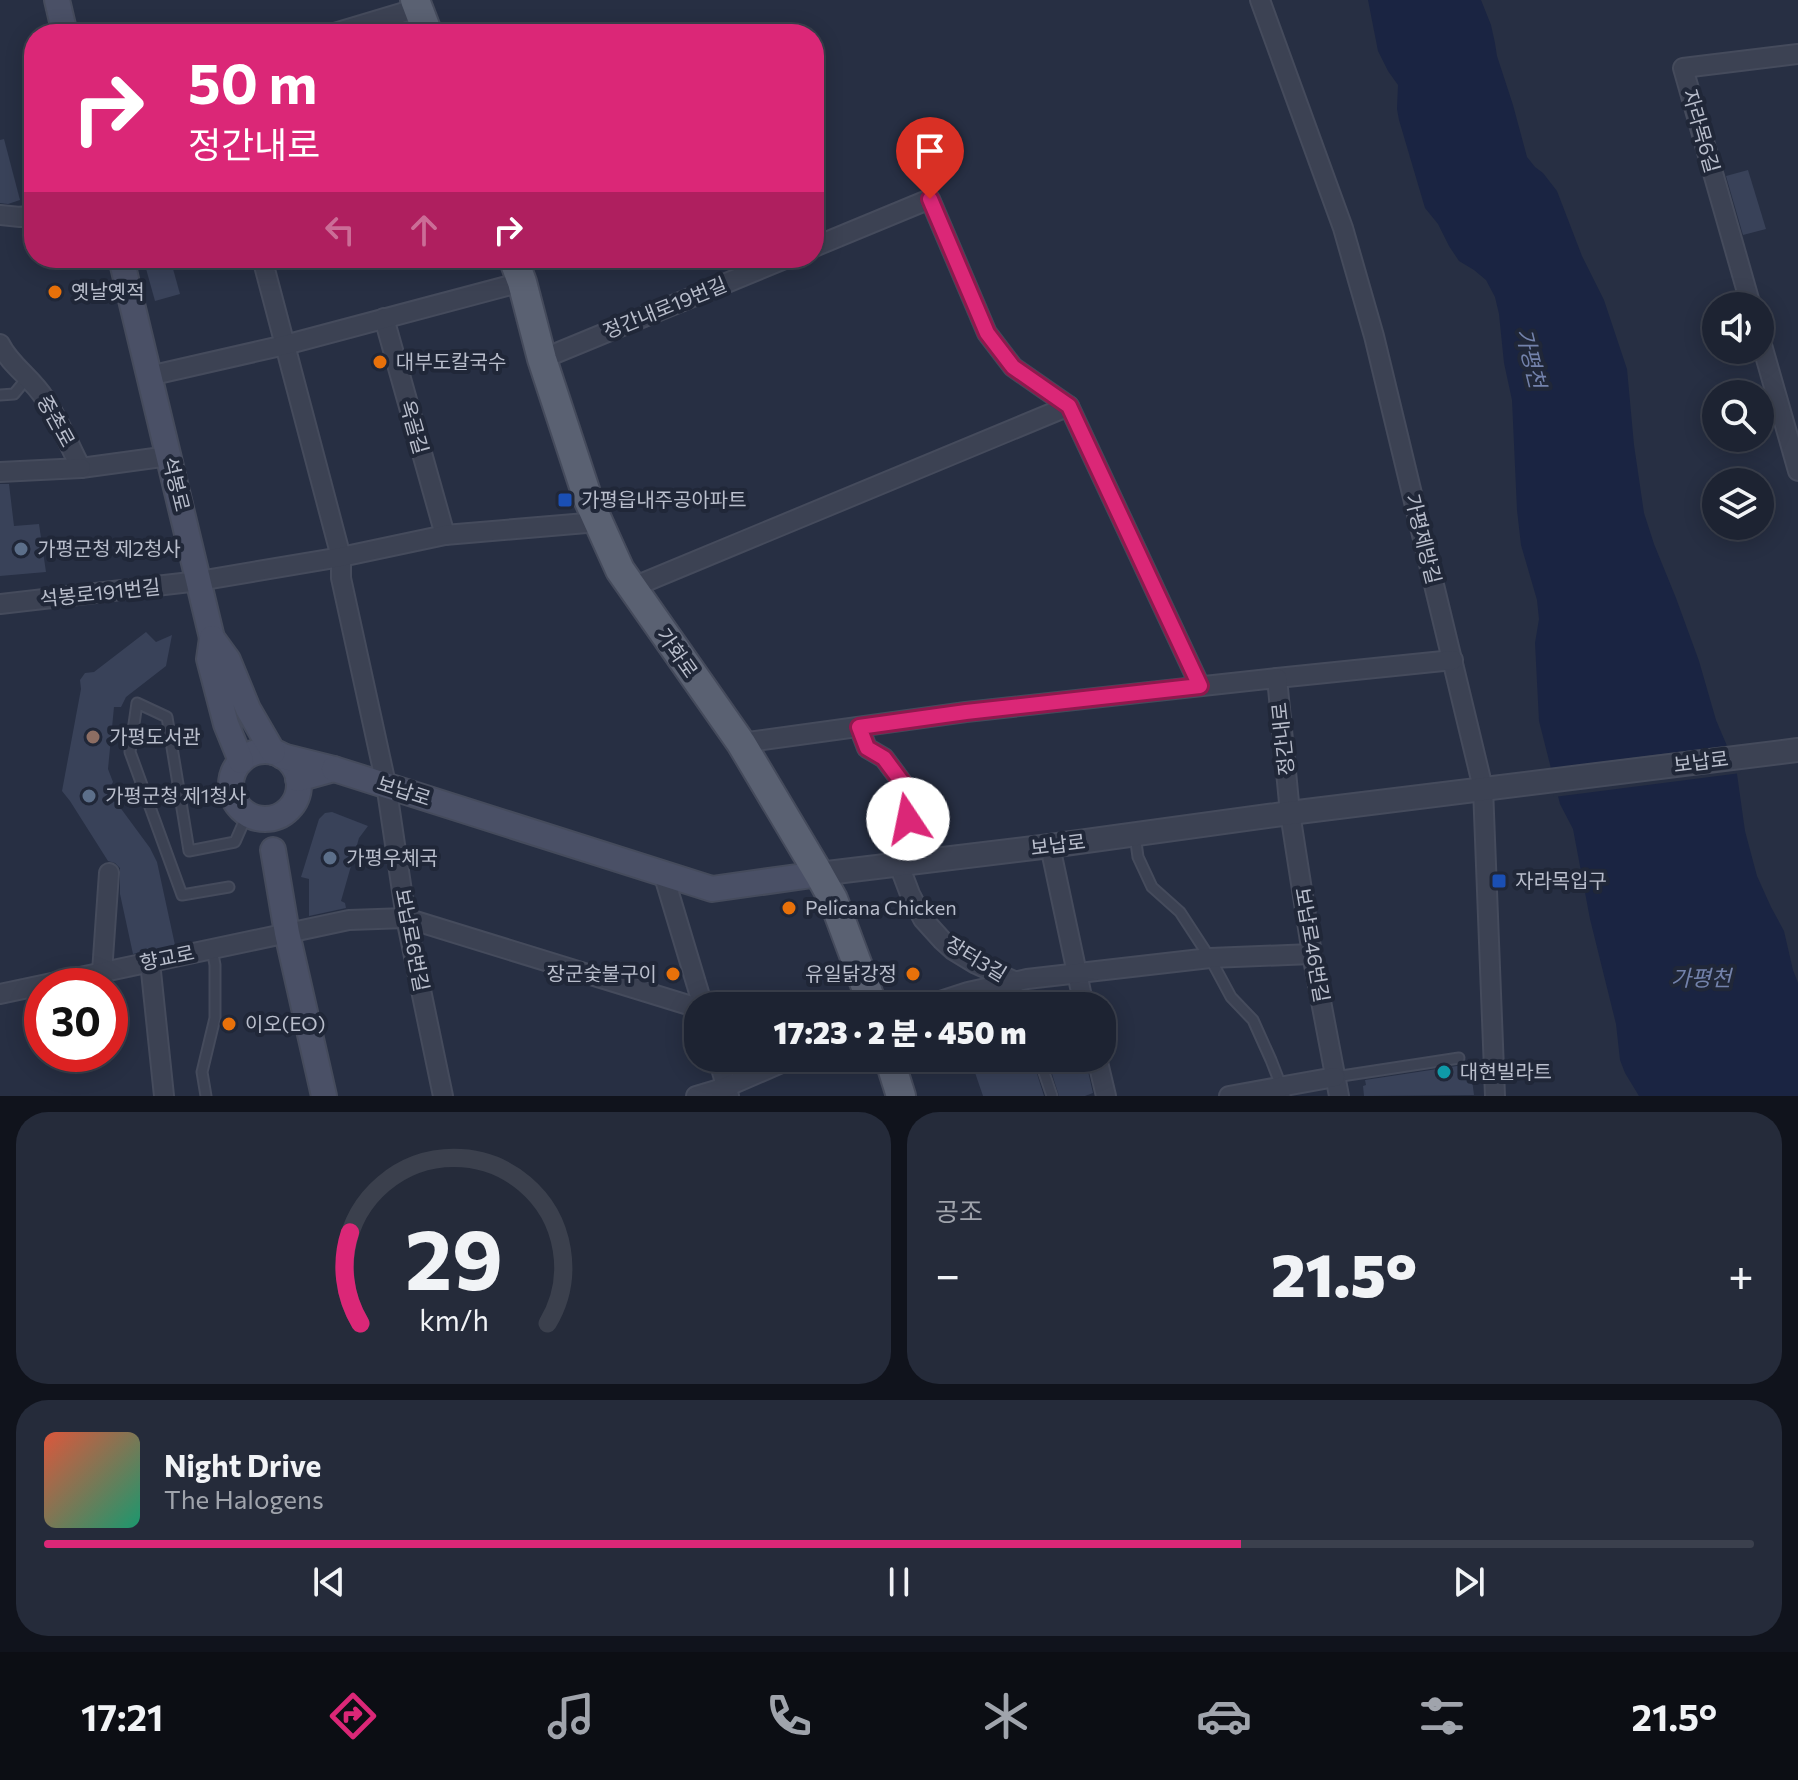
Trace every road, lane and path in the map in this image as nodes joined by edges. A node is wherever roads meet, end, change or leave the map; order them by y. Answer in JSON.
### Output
{"nodes":[{"id":1,"x":57,"y":0,"type":"edge"},
{"id":2,"x":1260,"y":0,"type":"edge"},
{"id":3,"x":416,"y":4,"type":"edge"},
{"id":4,"x":63,"y":24,"type":"edge"},
{"id":5,"x":359,"y":24,"type":"edge"},
{"id":6,"x":424,"y":24,"type":"edge"},
{"id":7,"x":1798,"y":54,"type":"edge"},
{"id":8,"x":0,"y":215,"type":"edge"},
{"id":9,"x":24,"y":216,"type":"edge"},
{"id":10,"x":824,"y":243,"type":"edge"},
{"id":11,"x":123,"y":268,"type":"edge"},
{"id":12,"x":265,"y":268,"type":"edge"},
{"id":13,"x":763,"y":268,"type":"edge"},
{"id":14,"x":518,"y":270,"type":"edge"},
{"id":15,"x":1747,"y":292,"type":"edge"},
{"id":16,"x":384,"y":318,"type":"junction"},
{"id":17,"x":0,"y":344,"type":"edge"},
{"id":18,"x":285,"y":345,"type":"junction"},
{"id":19,"x":542,"y":359,"type":"junction"},
{"id":20,"x":1767,"y":364,"type":"edge"},
{"id":21,"x":149,"y":376,"type":"junction"},
{"id":22,"x":28,"y":377,"type":"junction"},
{"id":23,"x":0,"y":395,"type":"edge"},
{"id":24,"x":1069,"y":406,"type":"junction"},
{"id":25,"x":169,"y":456,"type":"junction"},
{"id":26,"x":81,"y":468,"type":"junction"},
{"id":27,"x":1798,"y":471,"type":"edge"},
{"id":28,"x":0,"y":472,"type":"edge"},
{"id":29,"x":598,"y":522,"type":"junction"},
{"id":30,"x":445,"y":535,"type":"junction"},
{"id":31,"x":341,"y":557,"type":"junction"},
{"id":32,"x":199,"y":581,"type":"junction"},
{"id":33,"x":633,"y":587,"type":"junction"},
{"id":34,"x":0,"y":604,"type":"edge"},
{"id":35,"x":212,"y":638,"type":"junction"},
{"id":36,"x":1453,"y":660,"type":"junction"},
{"id":37,"x":1277,"y":678,"type":"junction"},
{"id":38,"x":1200,"y":686,"type":"junction"},
{"id":39,"x":859,"y":727,"type":"junction"},
{"id":40,"x":741,"y":743,"type":"junction"},
{"id":41,"x":1798,"y":750,"type":"edge"},
{"id":42,"x":278,"y":754,"type":"junction"},
{"id":43,"x":241,"y":761,"type":"junction"},
{"id":44,"x":334,"y":769,"type":"junction"},
{"id":45,"x":298,"y":779,"type":"junction"},
{"id":46,"x":386,"y":784,"type":"junction"},
{"id":47,"x":1483,"y":788,"type":"junction"},
{"id":48,"x":289,"y":808,"type":"junction"},
{"id":49,"x":242,"y":812,"type":"junction"},
{"id":50,"x":1290,"y":813,"type":"junction"},
{"id":51,"x":1135,"y":835,"type":"junction"},
{"id":52,"x":1050,"y":846,"type":"junction"},
{"id":53,"x":273,"y":850,"type":"junction"},
{"id":54,"x":189,"y":851,"type":"junction"},
{"id":55,"x":168,"y":856,"type":"junction"},
{"id":56,"x":899,"y":865,"type":"junction"},
{"id":57,"x":109,"y":873,"type":"dead end"},
{"id":58,"x":663,"y":873,"type":"junction"},
{"id":59,"x":819,"y":874,"type":"junction"},
{"id":60,"x":229,"y":887,"type":"dead end"},
{"id":61,"x":406,"y":918,"type":"junction"},
{"id":62,"x":287,"y":933,"type":"junction"},
{"id":63,"x":212,"y":949,"type":"junction"},
{"id":64,"x":1312,"y":954,"type":"junction"},
{"id":65,"x":1210,"y":958,"type":"junction"},
{"id":66,"x":150,"y":962,"type":"junction"},
{"id":67,"x":102,"y":968,"type":"edge"},
{"id":68,"x":121,"y":968,"type":"edge"},
{"id":69,"x":1076,"y":973,"type":"junction"},
{"id":70,"x":1014,"y":981,"type":"junction"},
{"id":71,"x":24,"y":989,"type":"edge"},
{"id":72,"x":697,"y":992,"type":"edge"},
{"id":73,"x":868,"y":992,"type":"edge"},
{"id":74,"x":968,"y":992,"type":"edge"},
{"id":75,"x":1018,"y":992,"type":"edge"},
{"id":76,"x":1081,"y":992,"type":"edge"},
{"id":77,"x":0,"y":994,"type":"edge"},
{"id":78,"x":684,"y":1002,"type":"edge"},
{"id":79,"x":1459,"y":1058,"type":"dead end"},
{"id":80,"x":722,"y":1072,"type":"edge"},
{"id":81,"x":766,"y":1072,"type":"edge"},
{"id":82,"x":893,"y":1072,"type":"edge"},
{"id":83,"x":1044,"y":1072,"type":"edge"},
{"id":84,"x":1100,"y":1072,"type":"edge"},
{"id":85,"x":1335,"y":1077,"type":"junction"},
{"id":86,"x":1283,"y":1091,"type":"edge"},
{"id":87,"x":727,"y":1092,"type":"edge"},
{"id":88,"x":164,"y":1096,"type":"edge"},
{"id":89,"x":206,"y":1096,"type":"edge"},
{"id":90,"x":324,"y":1096,"type":"edge"},
{"id":91,"x":443,"y":1096,"type":"edge"},
{"id":92,"x":696,"y":1096,"type":"edge"},
{"id":93,"x":901,"y":1096,"type":"edge"},
{"id":94,"x":1052,"y":1096,"type":"edge"},
{"id":95,"x":1106,"y":1096,"type":"edge"},
{"id":96,"x":1229,"y":1096,"type":"edge"},
{"id":97,"x":1339,"y":1096,"type":"edge"},
{"id":98,"x":1495,"y":1096,"type":"edge"}],
"edges":[{"from":1,"to":4,"type":"main road"},
{"from":2,"to":36,"type":"street","name":"가평제방길"},
{"from":3,"to":5,"type":"street"},
{"from":3,"to":6,"type":"main road"},
{"from":7,"to":15,"type":"street","name":"자라목6길"},
{"from":8,"to":9,"type":"street"},
{"from":10,"to":24,"type":"street"},
{"from":11,"to":21,"type":"main road","name":"석봉로"},
{"from":12,"to":18,"type":"street"},
{"from":13,"to":19,"type":"street","name":"정간내로19번길"},
{"from":14,"to":16,"type":"street","name":"가화로"},
{"from":14,"to":19,"type":"main road","name":"가화로"},
{"from":16,"to":18,"type":"street","name":"가화로"},
{"from":16,"to":30,"type":"street","name":"옥골길"},
{"from":17,"to":22,"type":"street","name":"중촌로"},
{"from":18,"to":21,"type":"street"},
{"from":18,"to":31,"type":"street"},
{"from":19,"to":29,"type":"main road","name":"가화로"},
{"from":20,"to":27,"type":"street"},
{"from":21,"to":25,"type":"main road","name":"석봉로"},
{"from":22,"to":23,"type":"lane","name":"중촌로"},
{"from":22,"to":26,"type":"street","name":"중촌로"},
{"from":24,"to":33,"type":"street"},
{"from":24,"to":38,"type":"street"},
{"from":25,"to":26,"type":"street","name":"중촌로"},
{"from":25,"to":32,"type":"main road","name":"석봉로"},
{"from":26,"to":28,"type":"street","name":"중촌로"},
{"from":29,"to":30,"type":"street"},
{"from":29,"to":33,"type":"main road","name":"가화로"},
{"from":30,"to":31,"type":"street"},
{"from":31,"to":32,"type":"street"},
{"from":31,"to":46,"type":"street","name":"보납로6번길"},
{"from":32,"to":34,"type":"street","name":"석봉로191번길"},
{"from":32,"to":35,"type":"main road","name":"석봉로"},
{"from":33,"to":40,"type":"main road","name":"가화로"},
{"from":35,"to":42,"type":"main road"},
{"from":35,"to":43,"type":"main road"},
{"from":36,"to":37,"type":"street"},
{"from":36,"to":47,"type":"street","name":"가평제방길"},
{"from":37,"to":38,"type":"street","name":"정간내로"},
{"from":37,"to":50,"type":"street","name":"정간내로"},
{"from":38,"to":39,"type":"street","name":"정간내로"},
{"from":39,"to":40,"type":"street","name":"정간내로"},
{"from":39,"to":56,"type":"street"},
{"from":40,"to":59,"type":"main road","name":"가화로"},
{"from":41,"to":47,"type":"street","name":"보납로"},
{"from":42,"to":43,"type":"main road"},
{"from":42,"to":44,"type":"main road","name":"보납로"},
{"from":42,"to":45,"type":"main road"},
{"from":43,"to":49,"type":"main road"},
{"from":44,"to":45,"type":"main road"},
{"from":44,"to":46,"type":"main road","name":"보납로"},
{"from":45,"to":48,"type":"main road"},
{"from":46,"to":58,"type":"main road","name":"보납로"},
{"from":46,"to":61,"type":"street","name":"보납로6번길"},
{"from":47,"to":50,"type":"street","name":"보납로"},
{"from":47,"to":98,"type":"street","name":"가평제방길"},
{"from":48,"to":49,"type":"main road"},
{"from":48,"to":53,"type":"main road"},
{"from":49,"to":53,"type":"main road"},
{"from":49,"to":54,"type":"lane"},
{"from":50,"to":51,"type":"street","name":"보납로"},
{"from":50,"to":64,"type":"street","name":"보납로46번길"},
{"from":51,"to":52,"type":"street","name":"보납로"},
{"from":51,"to":65,"type":"lane"},
{"from":52,"to":56,"type":"street","name":"보납로"},
{"from":52,"to":69,"type":"street"},
{"from":53,"to":62,"type":"main road"},
{"from":54,"to":55,"type":"lane"},
{"from":54,"to":55,"type":"lane"},
{"from":55,"to":60,"type":"lane"},
{"from":56,"to":59,"type":"street","name":"보납로"},
{"from":56,"to":70,"type":"street","name":"장터3길"},
{"from":57,"to":67,"type":"street"},
{"from":58,"to":59,"type":"main road","name":"보납로"},
{"from":58,"to":72,"type":"street"},
{"from":59,"to":73,"type":"main road","name":"가화로"},
{"from":61,"to":62,"type":"street","name":"향교로"},
{"from":61,"to":78,"type":"street","name":"향교로"},
{"from":61,"to":91,"type":"street","name":"보납로6번길"},
{"from":62,"to":63,"type":"street","name":"향교로"},
{"from":62,"to":90,"type":"main road"},
{"from":63,"to":66,"type":"street","name":"향교로"},
{"from":63,"to":89,"type":"lane"},
{"from":64,"to":65,"type":"street","name":"장터3길"},
{"from":64,"to":85,"type":"street","name":"보납로46번길"},
{"from":65,"to":69,"type":"street","name":"장터3길"},
{"from":65,"to":86,"type":"lane"},
{"from":66,"to":68,"type":"street","name":"향교로"},
{"from":66,"to":88,"type":"street"},
{"from":69,"to":70,"type":"street","name":"장터3길"},
{"from":69,"to":76,"type":"street"},
{"from":70,"to":74,"type":"street","name":"장터3길"},
{"from":70,"to":75,"type":"lane"},
{"from":71,"to":77,"type":"street","name":"향교로"},
{"from":79,"to":85,"type":"lane"},
{"from":80,"to":87,"type":"street"},
{"from":81,"to":87,"type":"street"},
{"from":82,"to":93,"type":"main road"},
{"from":83,"to":94,"type":"lane"},
{"from":84,"to":95,"type":"street"},
{"from":85,"to":86,"type":"street"},
{"from":85,"to":97,"type":"street","name":"보납로46번길"},
{"from":86,"to":96,"type":"street"},
{"from":87,"to":92,"type":"street"}]}
